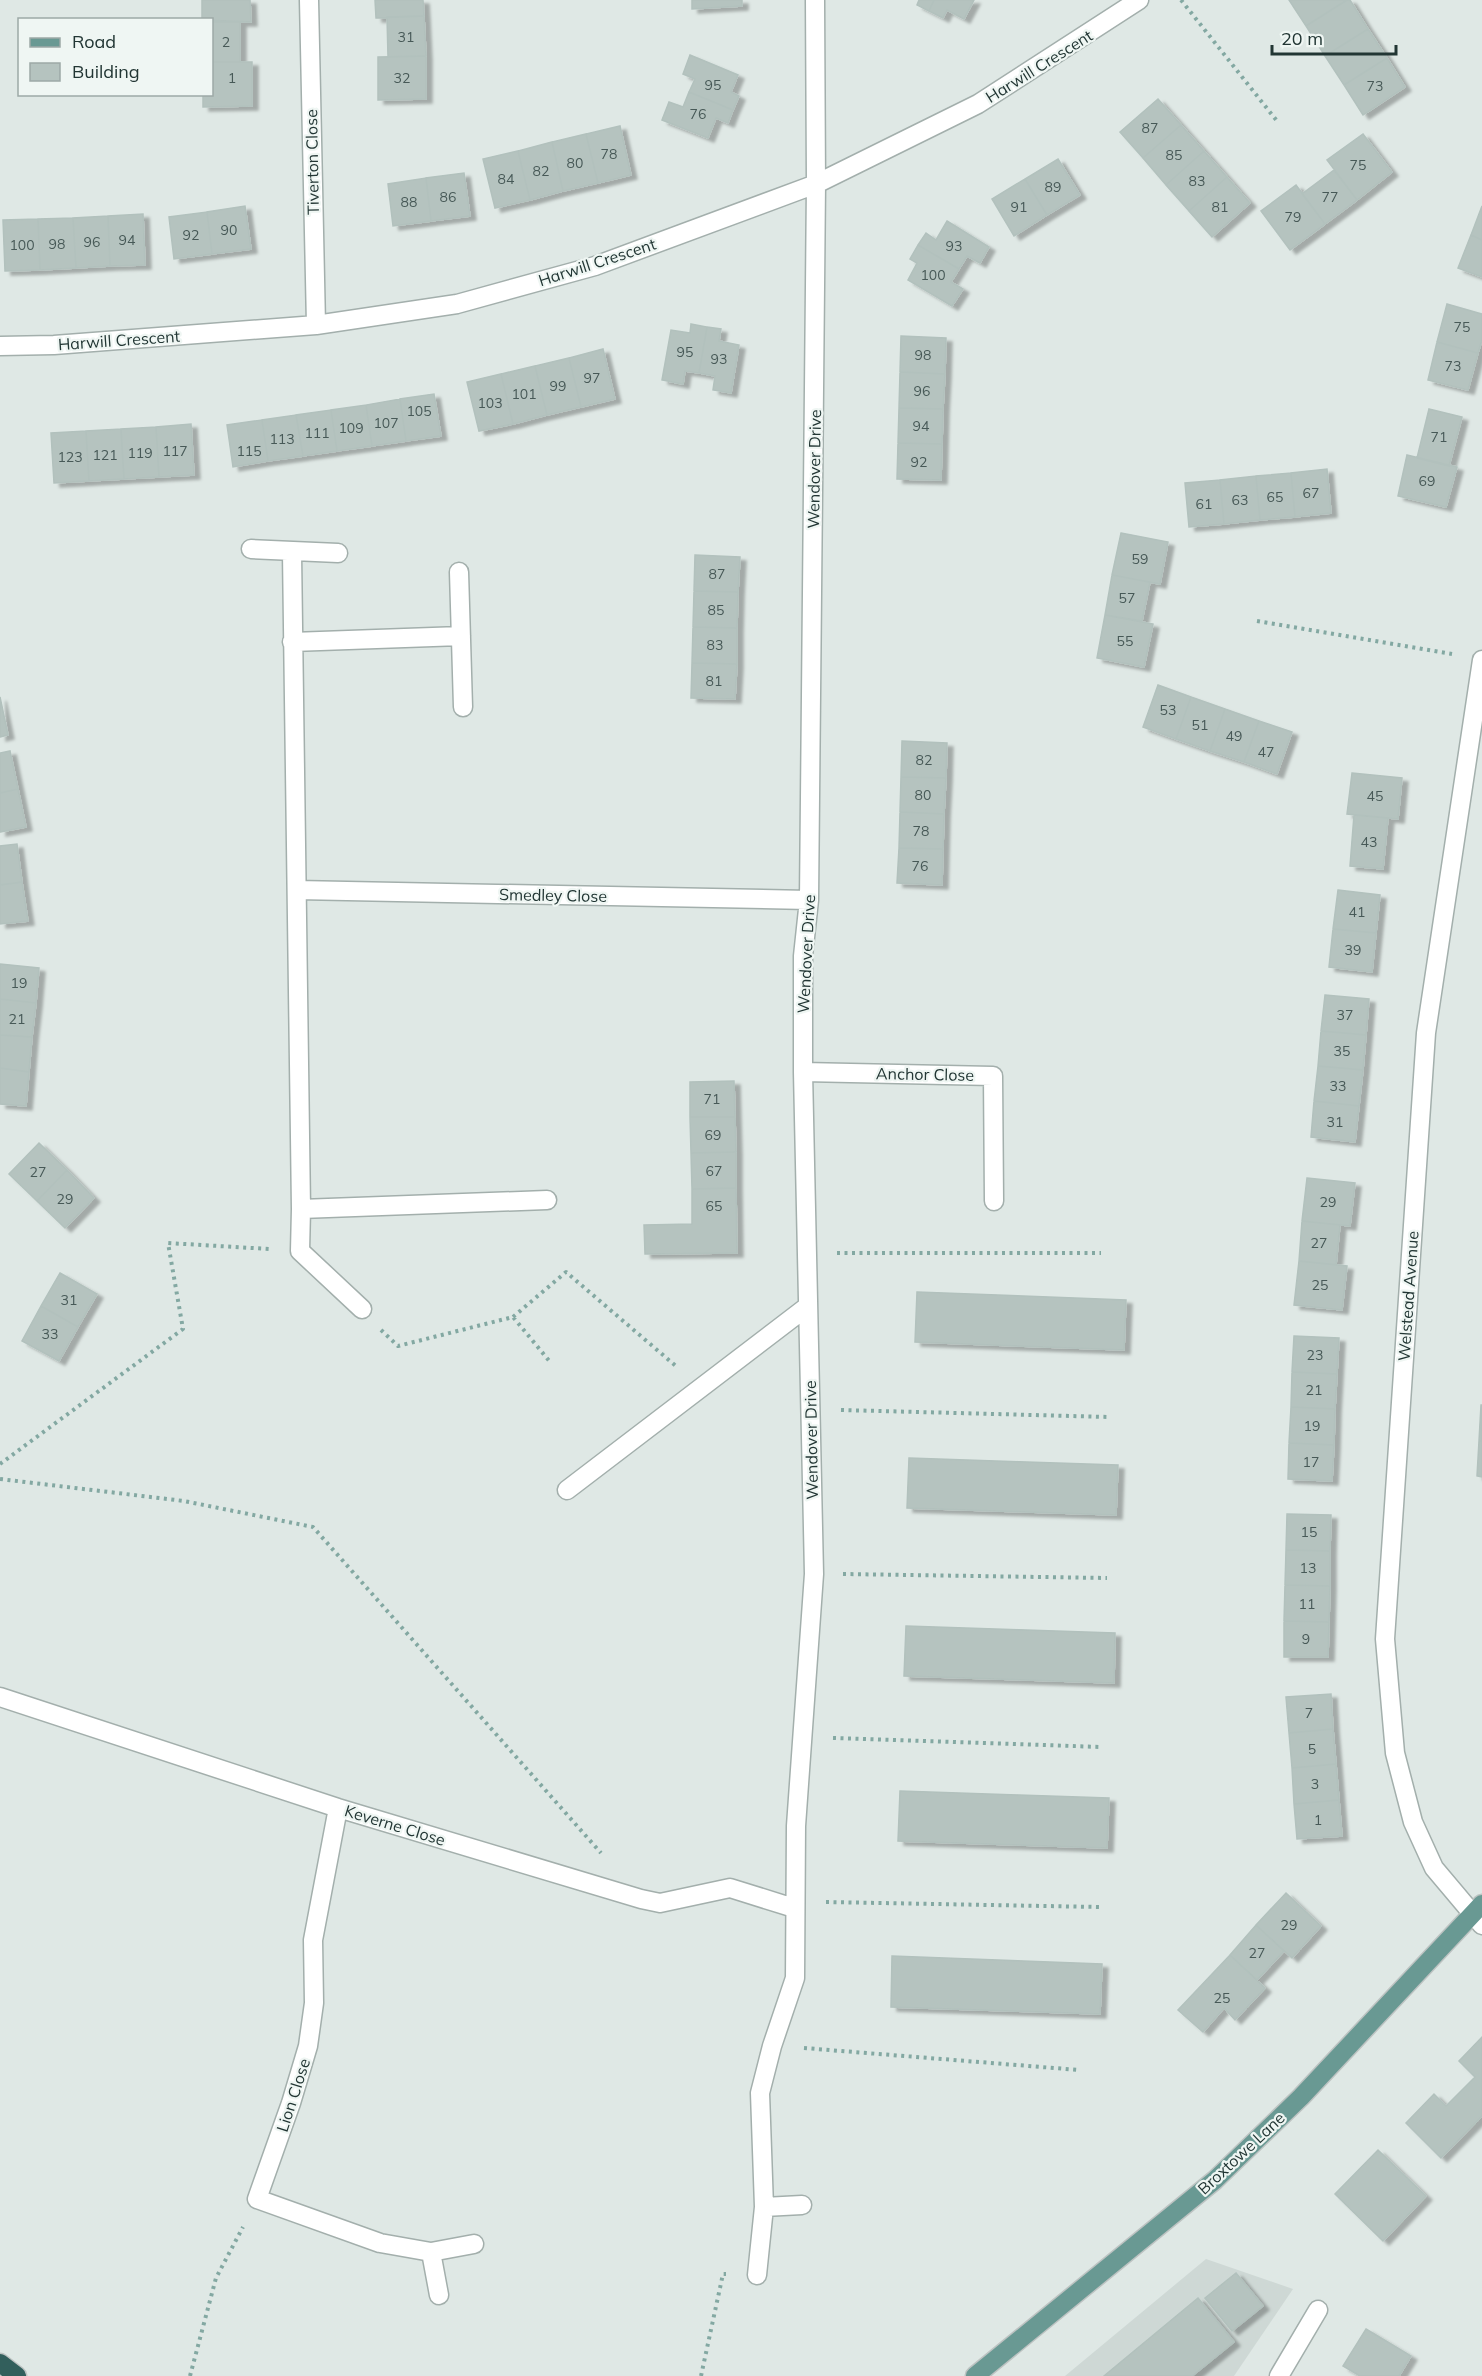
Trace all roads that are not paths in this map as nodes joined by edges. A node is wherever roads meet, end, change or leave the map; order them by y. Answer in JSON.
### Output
{"nodes":[{"id":1,"x":309,"y":0,"type":"edge"},
{"id":2,"x":815,"y":0,"type":"edge"},
{"id":3,"x":1139,"y":0,"type":"edge"},
{"id":4,"x":816,"y":184,"type":"junction"},
{"id":5,"x":316,"y":325,"type":"junction"},
{"id":6,"x":0,"y":346,"type":"edge"},
{"id":7,"x":251,"y":549,"type":"dead end"},
{"id":8,"x":292,"y":553,"type":"junction"},
{"id":9,"x":338,"y":554,"type":"dead end"},
{"id":10,"x":459,"y":572,"type":"dead end"},
{"id":11,"x":461,"y":636,"type":"junction"},
{"id":12,"x":292,"y":642,"type":"junction"},
{"id":13,"x":1482,"y":660,"type":"edge"},
{"id":14,"x":463,"y":707,"type":"dead end"},
{"id":15,"x":297,"y":890,"type":"junction"},
{"id":16,"x":809,"y":900,"type":"junction"},
{"id":17,"x":803,"y":1072,"type":"junction"},
{"id":18,"x":547,"y":1200,"type":"dead end"},
{"id":19,"x":994,"y":1201,"type":"dead end"},
{"id":20,"x":301,"y":1209,"type":"junction"},
{"id":21,"x":808,"y":1306,"type":"junction"},
{"id":22,"x":362,"y":1309,"type":"road end"},
{"id":23,"x":567,"y":1490,"type":"dead end"},
{"id":24,"x":0,"y":1697,"type":"edge"},
{"id":25,"x":338,"y":1808,"type":"junction"},
{"id":26,"x":794,"y":1905,"type":"junction"},
{"id":27,"x":1479,"y":1915,"type":"edge"},
{"id":28,"x":802,"y":2205,"type":"dead end"},
{"id":29,"x":764,"y":2207,"type":"junction"},
{"id":30,"x":474,"y":2244,"type":"dead end"},
{"id":31,"x":431,"y":2252,"type":"junction"},
{"id":32,"x":757,"y":2275,"type":"road end"},
{"id":33,"x":439,"y":2295,"type":"dead end"},
{"id":34,"x":1318,"y":2310,"type":"dead end"},
{"id":35,"x":0,"y":2363,"type":"edge"},
{"id":36,"x":17,"y":2376,"type":"edge"},
{"id":37,"x":975,"y":2376,"type":"edge"},
{"id":38,"x":1279,"y":2376,"type":"edge"}],
"edges":[{"from":1,"to":5,"type":"street","name":"Tiverton Close"},
{"from":2,"to":4,"type":"street","name":"Wendover Drive"},
{"from":3,"to":4,"type":"street","name":"Harwill Crescent"},
{"from":4,"to":5,"type":"street","name":"Harwill Crescent"},
{"from":4,"to":16,"type":"street","name":"Wendover Drive"},
{"from":5,"to":6,"type":"street","name":"Harwill Crescent"},
{"from":7,"to":8,"type":"street"},
{"from":8,"to":9,"type":"street"},
{"from":8,"to":12,"type":"street"},
{"from":10,"to":11,"type":"street"},
{"from":11,"to":12,"type":"street"},
{"from":11,"to":14,"type":"street"},
{"from":12,"to":15,"type":"street"},
{"from":13,"to":27,"type":"street","name":"Welstead Avenue"},
{"from":15,"to":16,"type":"street","name":"Smedley Close"},
{"from":15,"to":20,"type":"street"},
{"from":16,"to":17,"type":"street","name":"Wendover Drive"},
{"from":17,"to":19,"type":"street","name":"Anchor Close"},
{"from":17,"to":21,"type":"street","name":"Wendover Drive"},
{"from":18,"to":20,"type":"street"},
{"from":20,"to":22,"type":"street"},
{"from":21,"to":23,"type":"street"},
{"from":21,"to":26,"type":"street","name":"Wendover Drive"},
{"from":24,"to":25,"type":"street","name":"Keverne Close"},
{"from":25,"to":26,"type":"street","name":"Keverne Close"},
{"from":25,"to":31,"type":"street","name":"Lion Close"},
{"from":26,"to":29,"type":"street","name":"Wendover Drive"},
{"from":27,"to":37,"type":"main road","name":"Broxtowe Lane"},
{"from":28,"to":29,"type":"street"},
{"from":29,"to":32,"type":"street","name":"Wendover Drive"},
{"from":30,"to":31,"type":"street"},
{"from":31,"to":33,"type":"street"},
{"from":34,"to":38,"type":"street"},
{"from":35,"to":36,"type":"highway"}]}
